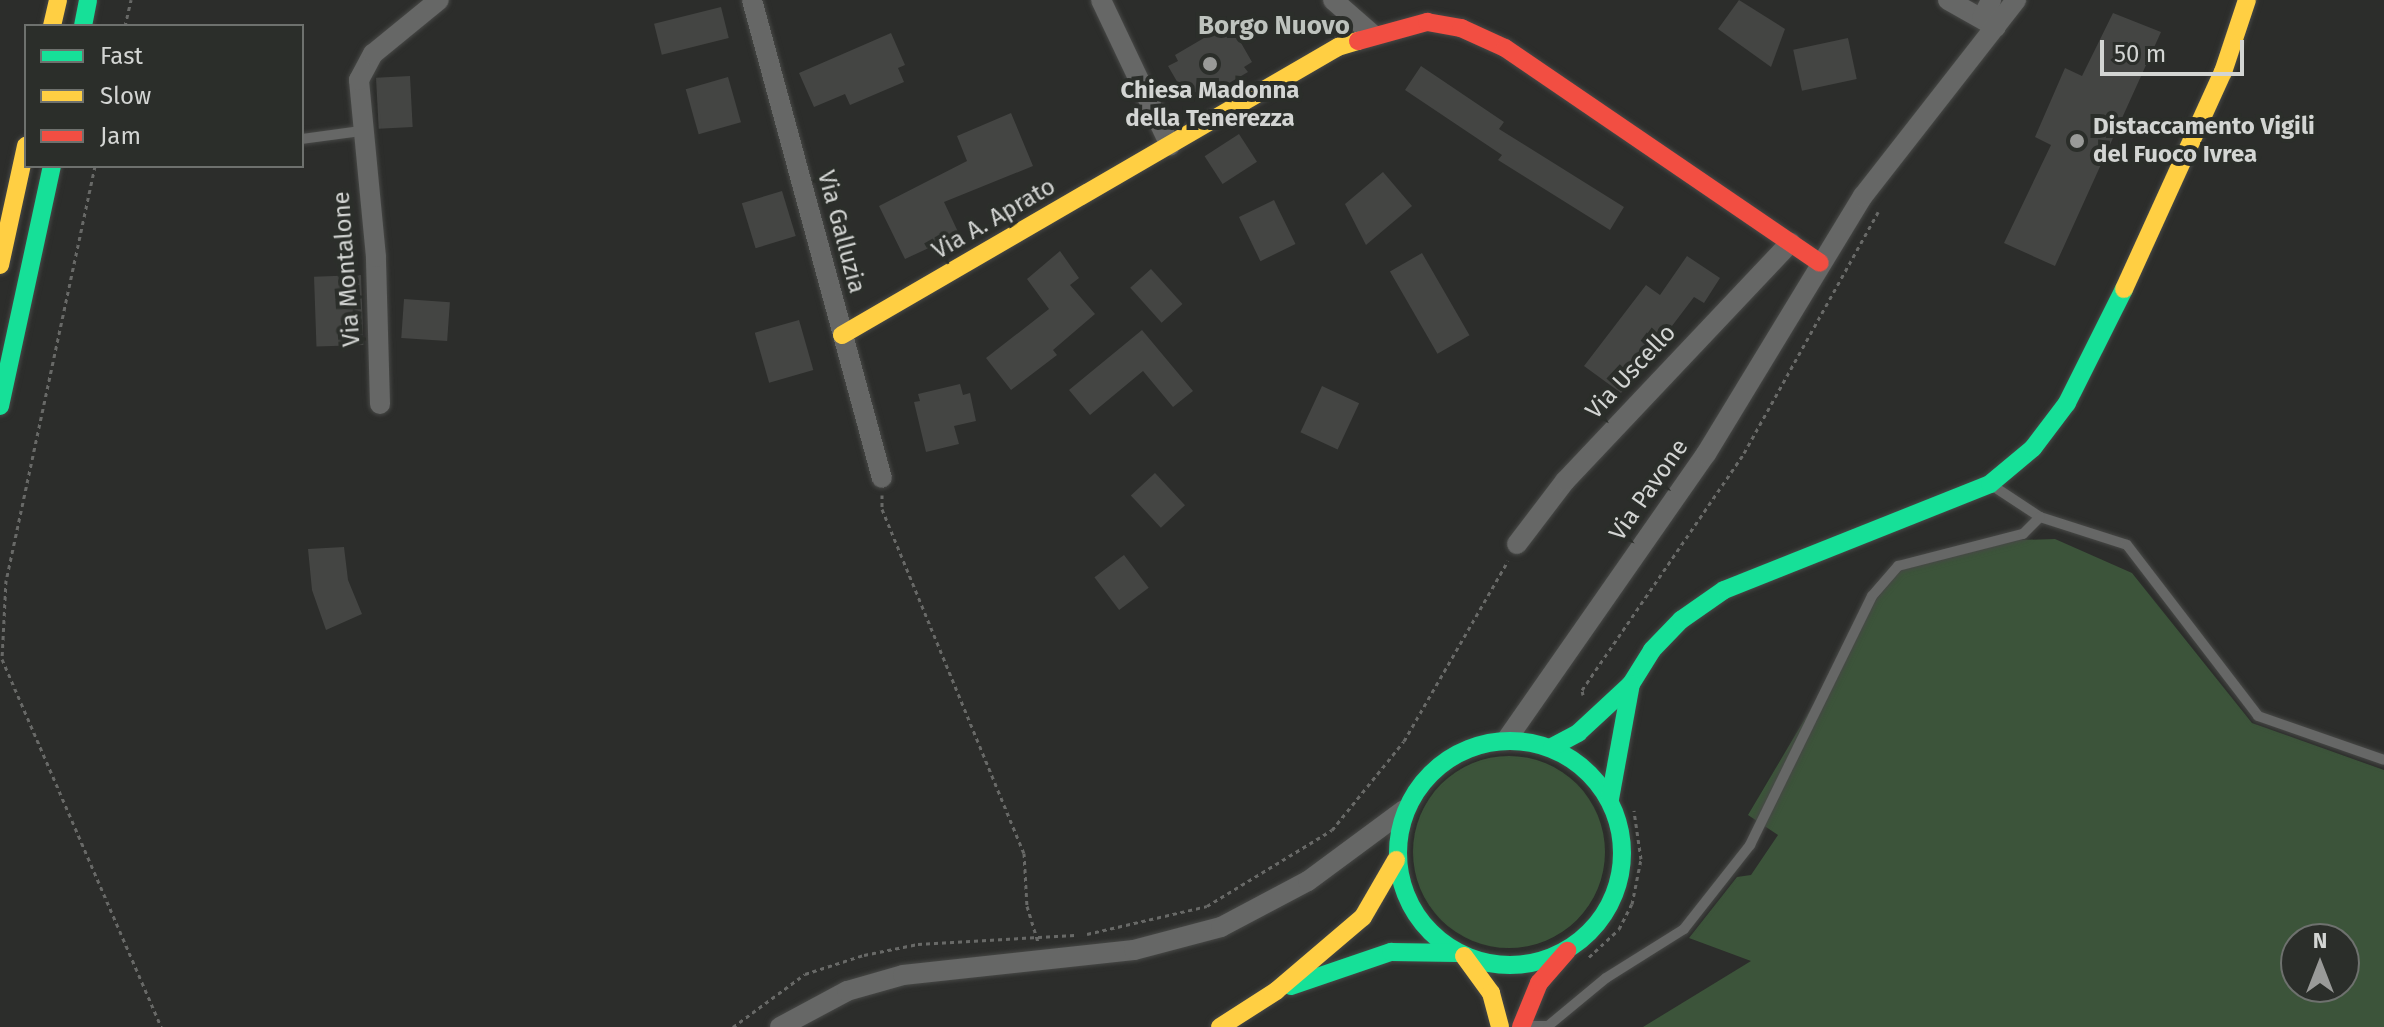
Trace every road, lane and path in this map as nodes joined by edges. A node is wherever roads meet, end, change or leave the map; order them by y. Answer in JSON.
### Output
{"nodes":[{"id":1,"x":58,"y":0,"type":"edge"},
{"id":2,"x":88,"y":0,"type":"edge"},
{"id":3,"x":131,"y":0,"type":"edge"},
{"id":4,"x":439,"y":0,"type":"edge"},
{"id":5,"x":752,"y":0,"type":"edge"},
{"id":6,"x":1101,"y":0,"type":"edge"},
{"id":7,"x":1333,"y":0,"type":"edge"},
{"id":8,"x":1948,"y":0,"type":"edge"},
{"id":9,"x":2016,"y":0,"type":"edge"},
{"id":10,"x":2247,"y":0,"type":"edge"},
{"id":11,"x":1989,"y":15,"type":"edge"},
{"id":12,"x":52,"y":24,"type":"edge"},
{"id":13,"x":83,"y":24,"type":"edge"},
{"id":14,"x":125,"y":24,"type":"edge"},
{"id":15,"x":1372,"y":34,"type":"junction"},
{"id":16,"x":361,"y":131,"type":"junction"},
{"id":17,"x":304,"y":139,"type":"edge"},
{"id":18,"x":1170,"y":145,"type":"junction"},
{"id":19,"x":24,"y":155,"type":"edge"},
{"id":20,"x":52,"y":168,"type":"edge"},
{"id":21,"x":95,"y":168,"type":"edge"},
{"id":22,"x":1883,"y":204,"type":"dead end"},
{"id":23,"x":1790,"y":243,"type":"junction"},
{"id":24,"x":1820,"y":263,"type":"junction"},
{"id":25,"x":0,"y":265,"type":"edge"},
{"id":26,"x":842,"y":335,"type":"junction"},
{"id":27,"x":380,"y":404,"type":"dead end"},
{"id":28,"x":0,"y":406,"type":"edge"},
{"id":29,"x":882,"y":478,"type":"joint"},
{"id":30,"x":1990,"y":484,"type":"junction"},
{"id":31,"x":2040,"y":517,"type":"junction"},
{"id":32,"x":1517,"y":544,"type":"joint"},
{"id":33,"x":1631,"y":684,"type":"junction"},
{"id":34,"x":1599,"y":713,"type":"junction"},
{"id":35,"x":1507,"y":739,"type":"junction"},
{"id":36,"x":1552,"y":747,"type":"junction"},
{"id":37,"x":2384,"y":760,"type":"edge"},
{"id":38,"x":1610,"y":799,"type":"junction"},
{"id":39,"x":1631,"y":803,"type":"dead end"},
{"id":40,"x":1404,"y":810,"type":"junction"},
{"id":41,"x":1396,"y":860,"type":"junction"},
{"id":42,"x":1037,"y":934,"type":"junction"},
{"id":43,"x":1460,"y":954,"type":"junction"},
{"id":44,"x":1573,"y":957,"type":"junction"},
{"id":45,"x":1043,"y":961,"type":"junction"},
{"id":46,"x":1276,"y":991,"type":"junction"},
{"id":47,"x":1521,"y":1026,"type":"edge"},
{"id":48,"x":161,"y":1027,"type":"edge"},
{"id":49,"x":780,"y":1027,"type":"edge"},
{"id":50,"x":1220,"y":1027,"type":"edge"},
{"id":51,"x":1500,"y":1027,"type":"edge"}],
"edges":[{"from":1,"to":12,"type":"main road"},
{"from":2,"to":13,"type":"main road"},
{"from":3,"to":14,"type":"path"},
{"from":4,"to":16,"type":"street","name":"Via Montalone"},
{"from":5,"to":26,"type":"street","name":"Via Galluzia"},
{"from":6,"to":18,"type":"street"},
{"from":7,"to":15,"type":"street"},
{"from":8,"to":11,"type":"street"},
{"from":9,"to":11,"type":"street","name":"Via Pavone"},
{"from":10,"to":30,"type":"main road"},
{"from":11,"to":24,"type":"street","name":"Via Pavone"},
{"from":15,"to":18,"type":"main road","name":"Via A. Aprato"},
{"from":15,"to":23,"type":"main road"},
{"from":16,"to":17,"type":"lane"},
{"from":16,"to":27,"type":"street","name":"Via Montalone"},
{"from":18,"to":26,"type":"main road","name":"Via A. Aprato"},
{"from":19,"to":25,"type":"main road"},
{"from":20,"to":28,"type":"main road"},
{"from":21,"to":48,"type":"path"},
{"from":22,"to":34,"type":"path"},
{"from":23,"to":24,"type":"main road"},
{"from":23,"to":32,"type":"street","name":"Via Uscello"},
{"from":24,"to":35,"type":"street","name":"Via Pavone"},
{"from":26,"to":29,"type":"street","name":"Via Galluzia"},
{"from":29,"to":42,"type":"path"},
{"from":30,"to":31,"type":"lane"},
{"from":30,"to":33,"type":"main road"},
{"from":31,"to":37,"type":"lane"},
{"from":31,"to":47,"type":"lane"},
{"from":32,"to":42,"type":"path"},
{"from":33,"to":34,"type":"main road"},
{"from":33,"to":38,"type":"main road"},
{"from":34,"to":36,"type":"main road"},
{"from":35,"to":36,"type":"main road"},
{"from":35,"to":40,"type":"main road"},
{"from":36,"to":38,"type":"main road"},
{"from":38,"to":44,"type":"main road"},
{"from":39,"to":44,"type":"path"},
{"from":40,"to":41,"type":"main road"},
{"from":40,"to":45,"type":"street"},
{"from":41,"to":43,"type":"main road"},
{"from":41,"to":46,"type":"main road"},
{"from":42,"to":45,"type":"path"},
{"from":43,"to":44,"type":"main road"},
{"from":43,"to":46,"type":"main road"},
{"from":43,"to":51,"type":"main road"},
{"from":44,"to":47,"type":"main road"},
{"from":45,"to":49,"type":"street"},
{"from":46,"to":50,"type":"main road"}]}
